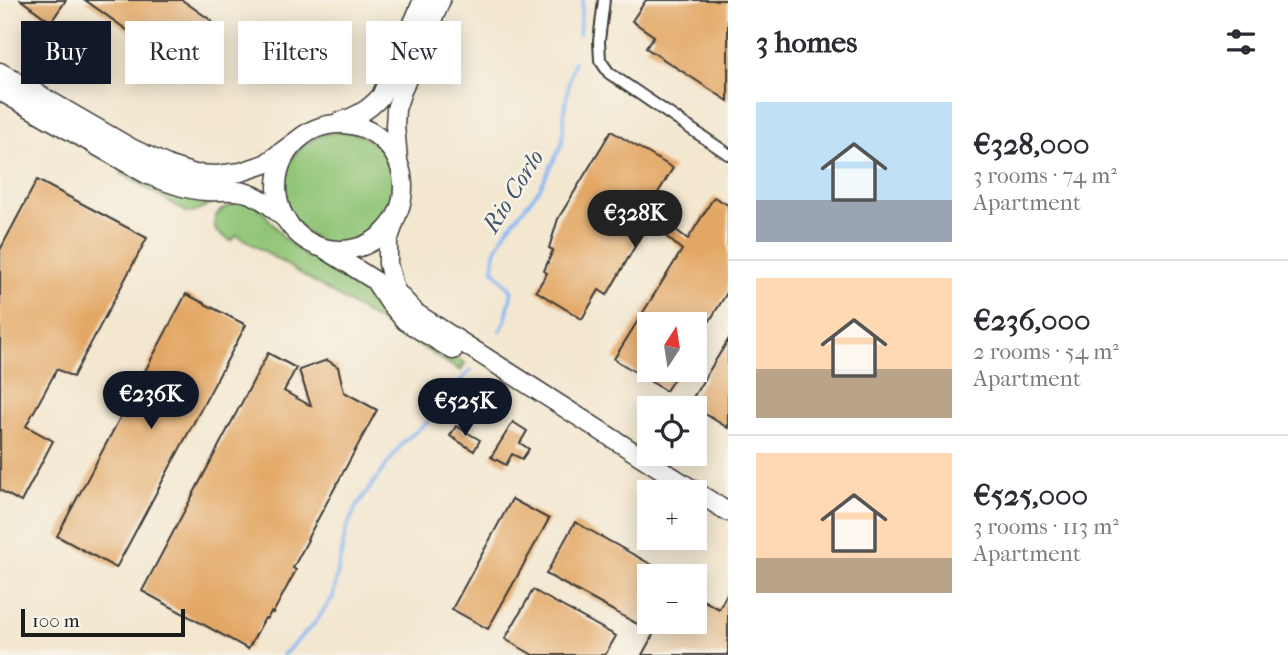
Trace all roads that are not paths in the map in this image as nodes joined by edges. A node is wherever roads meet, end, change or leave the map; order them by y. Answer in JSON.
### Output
{"nodes":[{"id":1,"x":423,"y":0,"type":"edge"},
{"id":2,"x":441,"y":0,"type":"edge"},
{"id":3,"x":604,"y":0,"type":"edge"},
{"id":4,"x":0,"y":72,"type":"edge"},
{"id":5,"x":0,"y":90,"type":"edge"},
{"id":6,"x":333,"y":125,"type":"junction"},
{"id":7,"x":303,"y":136,"type":"junction"},
{"id":8,"x":728,"y":154,"type":"edge"},
{"id":9,"x":399,"y":165,"type":"junction"},
{"id":10,"x":398,"y":212,"type":"junction"},
{"id":11,"x":285,"y":219,"type":"junction"},
{"id":12,"x":323,"y":248,"type":"junction"},
{"id":13,"x":411,"y":317,"type":"junction"},
{"id":14,"x":659,"y":480,"type":"edge"},
{"id":15,"x":707,"y":510,"type":"edge"},
{"id":16,"x":728,"y":512,"type":"edge"},
{"id":17,"x":728,"y":523,"type":"edge"}],
"edges":[{"from":1,"to":6,"type":"main road"},
{"from":2,"to":9,"type":"main road"},
{"from":3,"to":8,"type":"street"},
{"from":4,"to":7,"type":"main road"},
{"from":5,"to":11,"type":"main road"},
{"from":6,"to":7,"type":"main road"},
{"from":6,"to":9,"type":"main road"},
{"from":7,"to":11,"type":"main road"},
{"from":9,"to":10,"type":"main road"},
{"from":10,"to":12,"type":"main road"},
{"from":10,"to":13,"type":"main road"},
{"from":11,"to":12,"type":"main road"},
{"from":12,"to":13,"type":"main road"},
{"from":13,"to":14,"type":"main road"},
{"from":13,"to":16,"type":"main road"},
{"from":15,"to":17,"type":"main road"}]}
